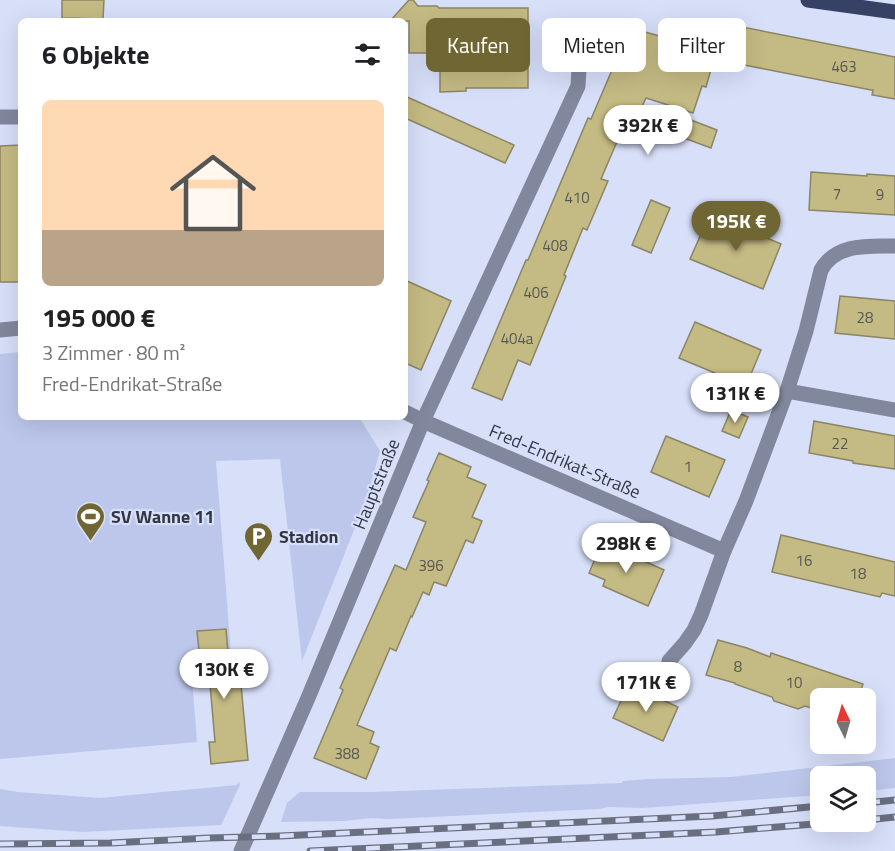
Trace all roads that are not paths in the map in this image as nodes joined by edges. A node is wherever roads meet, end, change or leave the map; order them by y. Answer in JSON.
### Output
{"nodes":[{"id":1,"x":808,"y":0,"type":"edge"},
{"id":2,"x":895,"y":12,"type":"edge"},
{"id":3,"x":579,"y":72,"type":"edge"},
{"id":4,"x":0,"y":117,"type":"edge"},
{"id":5,"x":18,"y":117,"type":"edge"},
{"id":6,"x":895,"y":246,"type":"edge"},
{"id":7,"x":18,"y":328,"type":"edge"},
{"id":8,"x":0,"y":330,"type":"edge"},
{"id":9,"x":787,"y":391,"type":"junction"},
{"id":10,"x":895,"y":410,"type":"edge"},
{"id":11,"x":408,"y":414,"type":"edge"},
{"id":12,"x":423,"y":421,"type":"junction"},
{"id":13,"x":724,"y":551,"type":"junction"},
{"id":14,"x":669,"y":661,"type":"dead end"},
{"id":15,"x":241,"y":851,"type":"edge"}],
"edges":[{"from":1,"to":2,"type":"main road"},
{"from":3,"to":12,"type":"street","name":"Hauptstraße"},
{"from":4,"to":5,"type":"street"},
{"from":6,"to":9,"type":"street"},
{"from":7,"to":8,"type":"street"},
{"from":9,"to":10,"type":"street"},
{"from":9,"to":13,"type":"street"},
{"from":11,"to":12,"type":"street","name":"Fred-Endrikat-Straße"},
{"from":12,"to":13,"type":"street","name":"Fred-Endrikat-Straße"},
{"from":12,"to":15,"type":"street","name":"Hauptstraße"},
{"from":13,"to":14,"type":"street"}]}
